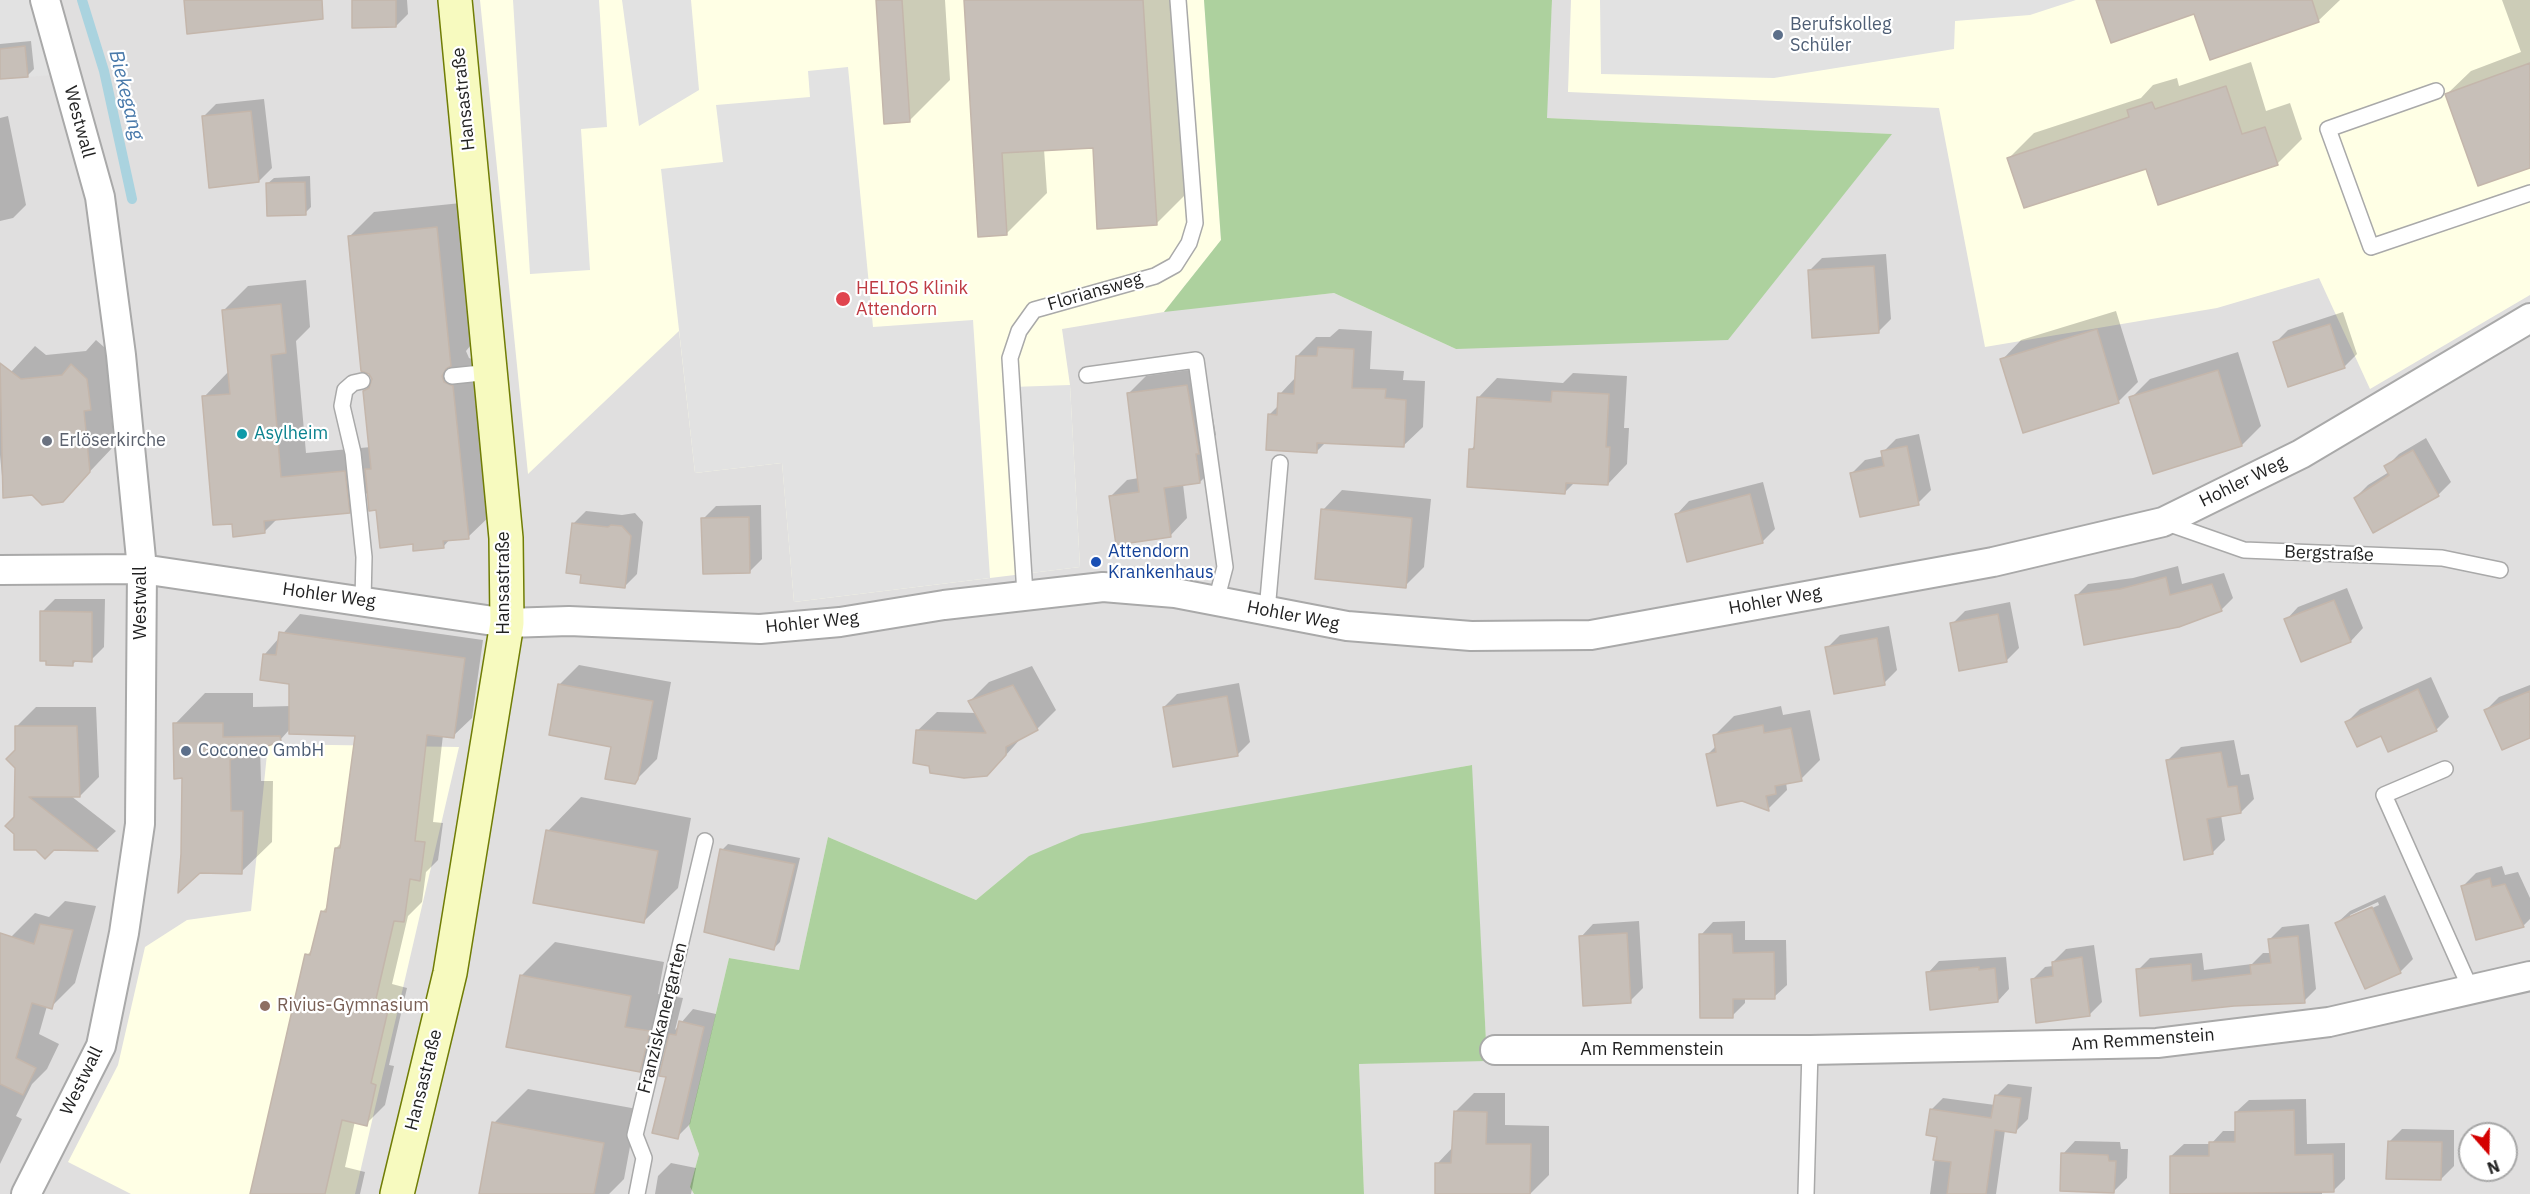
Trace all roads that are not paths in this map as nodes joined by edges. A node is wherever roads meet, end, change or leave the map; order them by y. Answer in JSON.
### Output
{"nodes":[{"id":1,"x":45,"y":0,"type":"edge"},
{"id":2,"x":455,"y":0,"type":"edge"},
{"id":3,"x":1178,"y":0,"type":"edge"},
{"id":4,"x":2436,"y":91,"type":"dead end"},
{"id":5,"x":2530,"y":193,"type":"edge"},
{"id":6,"x":2530,"y":318,"type":"edge"},
{"id":7,"x":491,"y":372,"type":"junction"},
{"id":8,"x":1087,"y":375,"type":"dead end"},
{"id":9,"x":452,"y":376,"type":"dead end"},
{"id":10,"x":362,"y":381,"type":"dead end"},
{"id":11,"x":1280,"y":463,"type":"dead end"},
{"id":12,"x":2163,"y":522,"type":"junction"},
{"id":13,"x":142,"y":569,"type":"junction"},
{"id":14,"x":0,"y":570,"type":"edge"},
{"id":15,"x":2499,"y":570,"type":"dead end"},
{"id":16,"x":1025,"y":594,"type":"junction"},
{"id":17,"x":1216,"y":601,"type":"junction"},
{"id":18,"x":363,"y":602,"type":"junction"},
{"id":19,"x":1267,"y":611,"type":"junction"},
{"id":20,"x":507,"y":623,"type":"junction"},
{"id":21,"x":2445,"y":769,"type":"dead end"},
{"id":22,"x":705,"y":841,"type":"dead end"},
{"id":23,"x":2530,"y":976,"type":"edge"},
{"id":24,"x":2471,"y":990,"type":"junction"},
{"id":25,"x":1495,"y":1050,"type":"dead end"},
{"id":26,"x":1810,"y":1050,"type":"junction"},
{"id":27,"x":26,"y":1194,"type":"edge"},
{"id":28,"x":397,"y":1194,"type":"edge"},
{"id":29,"x":637,"y":1194,"type":"edge"},
{"id":30,"x":1806,"y":1194,"type":"edge"}],
"edges":[{"from":1,"to":13,"type":"street","name":"Westwall"},
{"from":2,"to":7,"type":"main road","name":"Hansastraße"},
{"from":3,"to":16,"type":"lane","name":"Floriansweg"},
{"from":4,"to":5,"type":"lane"},
{"from":6,"to":12,"type":"street","name":"Hohler Weg"},
{"from":7,"to":9,"type":"lane"},
{"from":7,"to":20,"type":"main road","name":"Hansastraße"},
{"from":8,"to":17,"type":"lane"},
{"from":10,"to":18,"type":"lane"},
{"from":11,"to":19,"type":"lane"},
{"from":12,"to":15,"type":"lane","name":"Bergstraße"},
{"from":12,"to":19,"type":"street","name":"Hohler Weg"},
{"from":13,"to":14,"type":"street","name":"Hohler Weg"},
{"from":13,"to":18,"type":"street","name":"Hohler Weg"},
{"from":13,"to":27,"type":"street","name":"Westwall"},
{"from":16,"to":17,"type":"street","name":"Hohler Weg"},
{"from":16,"to":20,"type":"street","name":"Hohler Weg"},
{"from":17,"to":19,"type":"street","name":"Hohler Weg"},
{"from":18,"to":20,"type":"street","name":"Hohler Weg"},
{"from":20,"to":28,"type":"main road","name":"Hansastraße"},
{"from":21,"to":24,"type":"lane"},
{"from":22,"to":29,"type":"lane","name":"Franziskanergarten"},
{"from":23,"to":24,"type":"street","name":"Am Remmenstein"},
{"from":24,"to":26,"type":"street","name":"Am Remmenstein"},
{"from":25,"to":26,"type":"street","name":"Am Remmenstein"},
{"from":26,"to":30,"type":"lane"}]}
